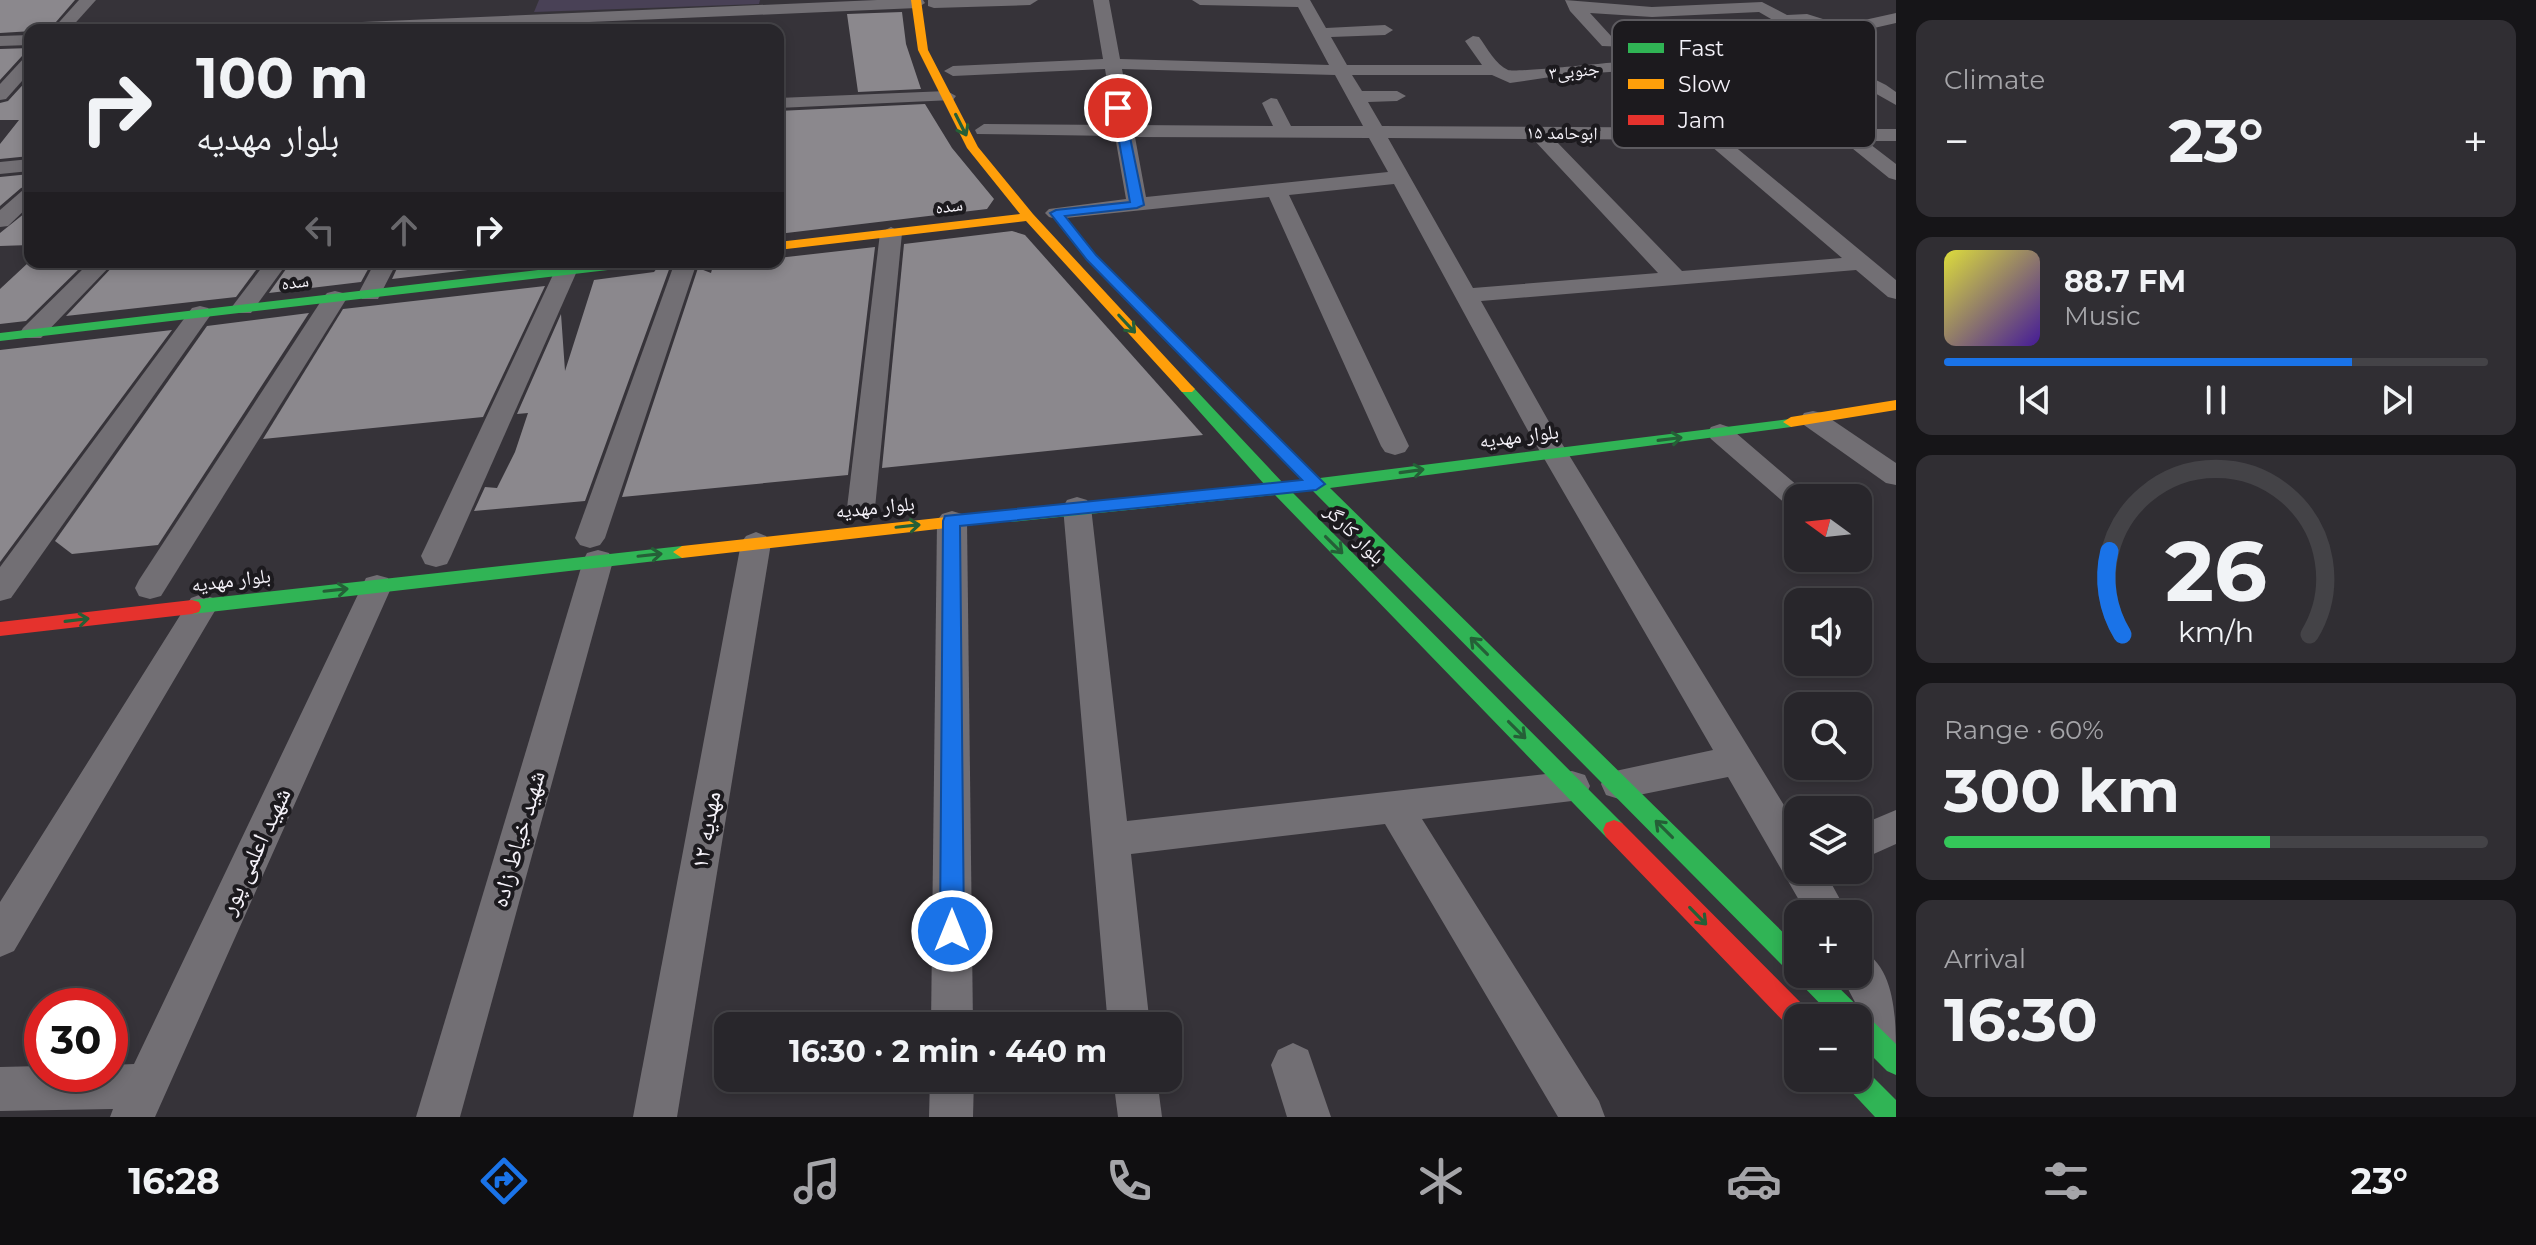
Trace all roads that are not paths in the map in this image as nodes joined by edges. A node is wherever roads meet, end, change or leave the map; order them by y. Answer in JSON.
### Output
{"nodes":[{"id":1,"x":88,"y":0,"type":"edge"},
{"id":2,"x":517,"y":0,"type":"edge"},
{"id":3,"x":1030,"y":0,"type":"edge"},
{"id":4,"x":1101,"y":0,"type":"edge"},
{"id":5,"x":1200,"y":0,"type":"edge"},
{"id":6,"x":925,"y":1,"type":"edge"},
{"id":7,"x":1302,"y":1,"type":"edge"},
{"id":8,"x":1574,"y":4,"type":"edge"},
{"id":9,"x":1896,"y":18,"type":"edge"},
{"id":10,"x":1784,"y":20,"type":"edge"},
{"id":11,"x":1784,"y":20,"type":"edge"},
{"id":12,"x":1810,"y":20,"type":"edge"},
{"id":13,"x":1876,"y":23,"type":"edge"},
{"id":14,"x":66,"y":24,"type":"edge"},
{"id":15,"x":506,"y":24,"type":"edge"},
{"id":16,"x":523,"y":24,"type":"edge"},
{"id":17,"x":1385,"y":30,"type":"dead end"},
{"id":18,"x":1319,"y":33,"type":"junction"},
{"id":19,"x":24,"y":40,"type":"edge"},
{"id":20,"x":0,"y":41,"type":"edge"},
{"id":21,"x":1473,"y":41,"type":"dead end"},
{"id":22,"x":1612,"y":42,"type":"edge"},
{"id":23,"x":1112,"y":64,"type":"junction"},
{"id":24,"x":1612,"y":67,"type":"edge"},
{"id":25,"x":24,"y":69,"type":"edge"},
{"id":26,"x":1340,"y":70,"type":"junction"},
{"id":27,"x":1495,"y":70,"type":"junction"},
{"id":28,"x":953,"y":71,"type":"junction"},
{"id":29,"x":1876,"y":87,"type":"edge"},
{"id":30,"x":0,"y":95,"type":"edge"},
{"id":31,"x":947,"y":96,"type":"junction"},
{"id":32,"x":1397,"y":96,"type":"dead end"},
{"id":33,"x":1355,"y":97,"type":"junction"},
{"id":34,"x":1896,"y":100,"type":"edge"},
{"id":35,"x":1271,"y":103,"type":"dead end"},
{"id":36,"x":784,"y":104,"type":"edge"},
{"id":37,"x":984,"y":130,"type":"junction"},
{"id":38,"x":1122,"y":130,"type":"junction"},
{"id":39,"x":1284,"y":130,"type":"junction"},
{"id":40,"x":1373,"y":130,"type":"junction"},
{"id":41,"x":1538,"y":133,"type":"junction"},
{"id":42,"x":1612,"y":134,"type":"edge"},
{"id":43,"x":1654,"y":148,"type":"edge"},
{"id":44,"x":1725,"y":148,"type":"edge"},
{"id":45,"x":1863,"y":148,"type":"edge"},
{"id":46,"x":1663,"y":155,"type":"dead end"},
{"id":47,"x":24,"y":166,"type":"edge"},
{"id":48,"x":0,"y":168,"type":"edge"},
{"id":49,"x":1014,"y":168,"type":"dead end"},
{"id":50,"x":1896,"y":174,"type":"edge"},
{"id":51,"x":1399,"y":177,"type":"junction"},
{"id":52,"x":1276,"y":189,"type":"junction"},
{"id":53,"x":24,"y":199,"type":"edge"},
{"id":54,"x":1137,"y":205,"type":"junction"},
{"id":55,"x":1051,"y":208,"type":"joint"},
{"id":56,"x":1029,"y":217,"type":"junction"},
{"id":57,"x":0,"y":221,"type":"edge"},
{"id":58,"x":891,"y":233,"type":"junction"},
{"id":59,"x":1074,"y":236,"type":"dead end"},
{"id":60,"x":784,"y":245,"type":"edge"},
{"id":61,"x":1861,"y":263,"type":"junction"},
{"id":62,"x":97,"y":268,"type":"edge"},
{"id":63,"x":273,"y":268,"type":"edge"},
{"id":64,"x":383,"y":268,"type":"edge"},
{"id":65,"x":553,"y":268,"type":"edge"},
{"id":66,"x":566,"y":268,"type":"edge"},
{"id":67,"x":684,"y":268,"type":"edge"},
{"id":68,"x":1676,"y":278,"type":"junction"},
{"id":69,"x":1896,"y":292,"type":"edge"},
{"id":70,"x":370,"y":294,"type":"junction"},
{"id":71,"x":1467,"y":295,"type":"junction"},
{"id":72,"x":335,"y":298,"type":"junction"},
{"id":73,"x":243,"y":308,"type":"junction"},
{"id":74,"x":200,"y":313,"type":"junction"},
{"id":75,"x":32,"y":333,"type":"junction"},
{"id":76,"x":0,"y":337,"type":"edge"},
{"id":77,"x":1896,"y":405,"type":"edge"},
{"id":78,"x":1813,"y":419,"type":"junction"},
{"id":79,"x":1720,"y":433,"type":"junction"},
{"id":80,"x":1544,"y":436,"type":"junction"},
{"id":81,"x":1395,"y":447,"type":"dead end"},
{"id":82,"x":1316,"y":457,"type":"dead end"},
{"id":83,"x":1286,"y":461,"type":"junction"},
{"id":84,"x":1249,"y":466,"type":"junction"},
{"id":85,"x":1896,"y":476,"type":"edge"},
{"id":86,"x":1316,"y":484,"type":"junction"},
{"id":87,"x":1784,"y":487,"type":"edge"},
{"id":88,"x":1279,"y":489,"type":"junction"},
{"id":89,"x":1014,"y":493,"type":"dead end"},
{"id":90,"x":1077,"y":507,"type":"junction"},
{"id":91,"x":863,"y":508,"type":"dead end"},
{"id":92,"x":1018,"y":514,"type":"junction"},
{"id":93,"x":952,"y":521,"type":"junction"},
{"id":94,"x":756,"y":543,"type":"junction"},
{"id":95,"x":592,"y":544,"type":"junction"},
{"id":96,"x":436,"y":556,"type":"dead end"},
{"id":97,"x":377,"y":586,"type":"junction"},
{"id":98,"x":143,"y":588,"type":"joint"},
{"id":99,"x":192,"y":595,"type":"junction"},
{"id":100,"x":5,"y":599,"type":"edge"},
{"id":101,"x":1447,"y":614,"type":"junction"},
{"id":102,"x":1416,"y":627,"type":"junction"},
{"id":103,"x":0,"y":629,"type":"edge"},
{"id":104,"x":1738,"y":760,"type":"junction"},
{"id":105,"x":1619,"y":784,"type":"junction"},
{"id":106,"x":1572,"y":786,"type":"junction"},
{"id":107,"x":1394,"y":806,"type":"junction"},
{"id":108,"x":1896,"y":826,"type":"edge"},
{"id":109,"x":1872,"y":837,"type":"edge"},
{"id":110,"x":1784,"y":838,"type":"edge"},
{"id":111,"x":1108,"y":840,"type":"junction"},
{"id":112,"x":0,"y":938,"type":"edge"},
{"id":113,"x":1784,"y":950,"type":"edge"},
{"id":114,"x":1822,"y":988,"type":"edge"},
{"id":115,"x":1869,"y":988,"type":"edge"},
{"id":116,"x":1784,"y":1004,"type":"edge"},
{"id":117,"x":1838,"y":1004,"type":"edge"},
{"id":118,"x":952,"y":1012,"type":"edge"},
{"id":119,"x":1127,"y":1012,"type":"edge"},
{"id":120,"x":1896,"y":1036,"type":"edge"},
{"id":121,"x":1872,"y":1038,"type":"edge"},
{"id":122,"x":1896,"y":1062,"type":"edge"},
{"id":123,"x":1293,"y":1065,"type":"dead end"},
{"id":124,"x":0,"y":1089,"type":"edge"},
{"id":125,"x":952,"y":1092,"type":"edge"},
{"id":126,"x":1137,"y":1092,"type":"edge"},
{"id":127,"x":1870,"y":1092,"type":"edge"},
{"id":128,"x":140,"y":1102,"type":"edge"},
{"id":129,"x":438,"y":1117,"type":"edge"},
{"id":130,"x":655,"y":1117,"type":"edge"},
{"id":131,"x":951,"y":1117,"type":"edge"},
{"id":132,"x":1140,"y":1117,"type":"edge"},
{"id":133,"x":1309,"y":1117,"type":"edge"},
{"id":134,"x":1583,"y":1117,"type":"edge"},
{"id":135,"x":1894,"y":1117,"type":"edge"}],
"edges":[{"from":1,"to":14,"type":"street"},
{"from":2,"to":15,"type":"street"},
{"from":3,"to":6,"type":"street"},
{"from":4,"to":23,"type":"street"},
{"from":5,"to":7,"type":"street"},
{"from":6,"to":16,"type":"street"},
{"from":6,"to":28,"type":"main road"},
{"from":6,"to":31,"type":"main road","name":"بلوار کارگر"},
{"from":7,"to":18,"type":"street"},
{"from":8,"to":10,"type":"street"},
{"from":8,"to":22,"type":"street"},
{"from":9,"to":13,"type":"street"},
{"from":11,"to":12,"type":"street"},
{"from":17,"to":18,"type":"street"},
{"from":18,"to":26,"type":"street"},
{"from":19,"to":20,"type":"street"},
{"from":21,"to":27,"type":"street"},
{"from":23,"to":26,"type":"street","name":"جنوبی۳"},
{"from":23,"to":28,"type":"street","name":"جنوبی۳"},
{"from":23,"to":38,"type":"street"},
{"from":24,"to":27,"type":"street","name":"جنوبی۳"},
{"from":25,"to":30,"type":"street"},
{"from":26,"to":27,"type":"street","name":"جنوبی۳"},
{"from":26,"to":33,"type":"street"},
{"from":28,"to":37,"type":"main road"},
{"from":29,"to":34,"type":"street"},
{"from":31,"to":36,"type":"street"},
{"from":31,"to":56,"type":"main road","name":"بلوار کارگر","one_way":true},
{"from":32,"to":33,"type":"street"},
{"from":33,"to":40,"type":"street"},
{"from":35,"to":39,"type":"street"},
{"from":37,"to":38,"type":"street","name":"ابوحامد ۱۵"},
{"from":37,"to":49,"type":"main road"},
{"from":38,"to":39,"type":"street","name":"ابوحامد ۱۵"},
{"from":38,"to":54,"type":"street"},
{"from":39,"to":40,"type":"street","name":"ابوحامد ۱۵"},
{"from":40,"to":41,"type":"street","name":"ابوحامد ۱۵"},
{"from":40,"to":51,"type":"street"},
{"from":41,"to":42,"type":"street","name":"ابوحامد ۱۵"},
{"from":41,"to":68,"type":"street"},
{"from":43,"to":46,"type":"street"},
{"from":44,"to":61,"type":"street"},
{"from":45,"to":50,"type":"street"},
{"from":47,"to":48,"type":"street"},
{"from":51,"to":52,"type":"street"},
{"from":51,"to":71,"type":"street"},
{"from":52,"to":54,"type":"street"},
{"from":52,"to":81,"type":"street"},
{"from":53,"to":57,"type":"street"},
{"from":54,"to":55,"type":"street"},
{"from":55,"to":59,"type":"main road"},
{"from":56,"to":58,"type":"main road","name":"سده"},
{"from":56,"to":84,"type":"main road","name":"بلوار کارگر","one_way":true},
{"from":58,"to":60,"type":"main road","name":"سده"},
{"from":58,"to":91,"type":"street"},
{"from":61,"to":68,"type":"street"},
{"from":61,"to":69,"type":"street"},
{"from":62,"to":75,"type":"street"},
{"from":63,"to":73,"type":"street"},
{"from":64,"to":70,"type":"street"},
{"from":65,"to":70,"type":"main road","name":"سده"},
{"from":66,"to":96,"type":"street"},
{"from":67,"to":95,"type":"street","name":"شهید خیاط زاده"},
{"from":68,"to":71,"type":"street"},
{"from":70,"to":72,"type":"main road","name":"سده"},
{"from":71,"to":80,"type":"street"},
{"from":72,"to":73,"type":"main road","name":"سده"},
{"from":72,"to":98,"type":"street"},
{"from":73,"to":74,"type":"main road","name":"سده"},
{"from":74,"to":75,"type":"main road","name":"سده"},
{"from":74,"to":100,"type":"street"},
{"from":75,"to":76,"type":"main road","name":"سده"},
{"from":77,"to":78,"type":"main road","name":"بلوار مهدیه"},
{"from":78,"to":79,"type":"main road","name":"بلوار مهدیه"},
{"from":78,"to":85,"type":"street"},
{"from":80,"to":79,"type":"main road","name":"بلوار مهدیه","one_way":true},
{"from":79,"to":87,"type":"street"},
{"from":86,"to":80,"type":"main road","name":"بلوار مهدیه","one_way":true},
{"from":80,"to":104,"type":"street"},
{"from":82,"to":83,"type":"main road"},
{"from":83,"to":84,"type":"main road"},
{"from":83,"to":86,"type":"main road","name":"بلوار کارگر"},
{"from":84,"to":88,"type":"main road","name":"بلوار کارگر"},
{"from":86,"to":88,"type":"main road","name":"بلوار مهدیه"},
{"from":86,"to":101,"type":"main road","name":"بلوار کارگر"},
{"from":88,"to":90,"type":"main road","name":"بلوار مهدیه"},
{"from":88,"to":102,"type":"main road","name":"بلوار کارگر","one_way":true},
{"from":89,"to":92,"type":"main road"},
{"from":90,"to":92,"type":"main road","name":"بلوار مهدیه"},
{"from":90,"to":111,"type":"street"},
{"from":92,"to":93,"type":"main road","name":"بلوار مهدیه"},
{"from":94,"to":93,"type":"main road","name":"بلوار مهدیه","one_way":true},
{"from":93,"to":118,"type":"street"},
{"from":95,"to":94,"type":"main road","name":"بلوار مهدیه","one_way":true},
{"from":94,"to":130,"type":"street","name":"مهدیه ۱۲"},
{"from":95,"to":97,"type":"main road","name":"بلوار مهدیه"},
{"from":95,"to":129,"type":"street","name":"شهید خیاط زاده"},
{"from":99,"to":97,"type":"main road","name":"بلوار مهدیه","one_way":true},
{"from":97,"to":128,"type":"street","name":"شهید اعلمی پور"},
{"from":98,"to":99,"type":"main road","name":"بلوار مهدیه"},
{"from":103,"to":99,"type":"main road","name":"بلوار مهدیه","one_way":true},
{"from":99,"to":112,"type":"street"},
{"from":101,"to":102,"type":"main road"},
{"from":105,"to":101,"type":"main road","name":"بلوار کارگر","one_way":true},
{"from":102,"to":106,"type":"main road","name":"بلوار کارگر","one_way":true},
{"from":104,"to":105,"type":"street"},
{"from":104,"to":110,"type":"street"},
{"from":113,"to":105,"type":"main road","name":"بلوار کارگر","one_way":true},
{"from":106,"to":107,"type":"street"},
{"from":106,"to":116,"type":"main road","name":"بلوار کارگر","one_way":true},
{"from":107,"to":111,"type":"street"},
{"from":107,"to":134,"type":"street"},
{"from":108,"to":109,"type":"street"},
{"from":111,"to":119,"type":"street"},
{"from":114,"to":117,"type":"main road"},
{"from":115,"to":120,"type":"street"},
{"from":121,"to":122,"type":"main road"},
{"from":123,"to":133,"type":"street"},
{"from":124,"to":128,"type":"street"},
{"from":125,"to":131,"type":"street"},
{"from":126,"to":132,"type":"street"},
{"from":127,"to":135,"type":"main road"}]}
